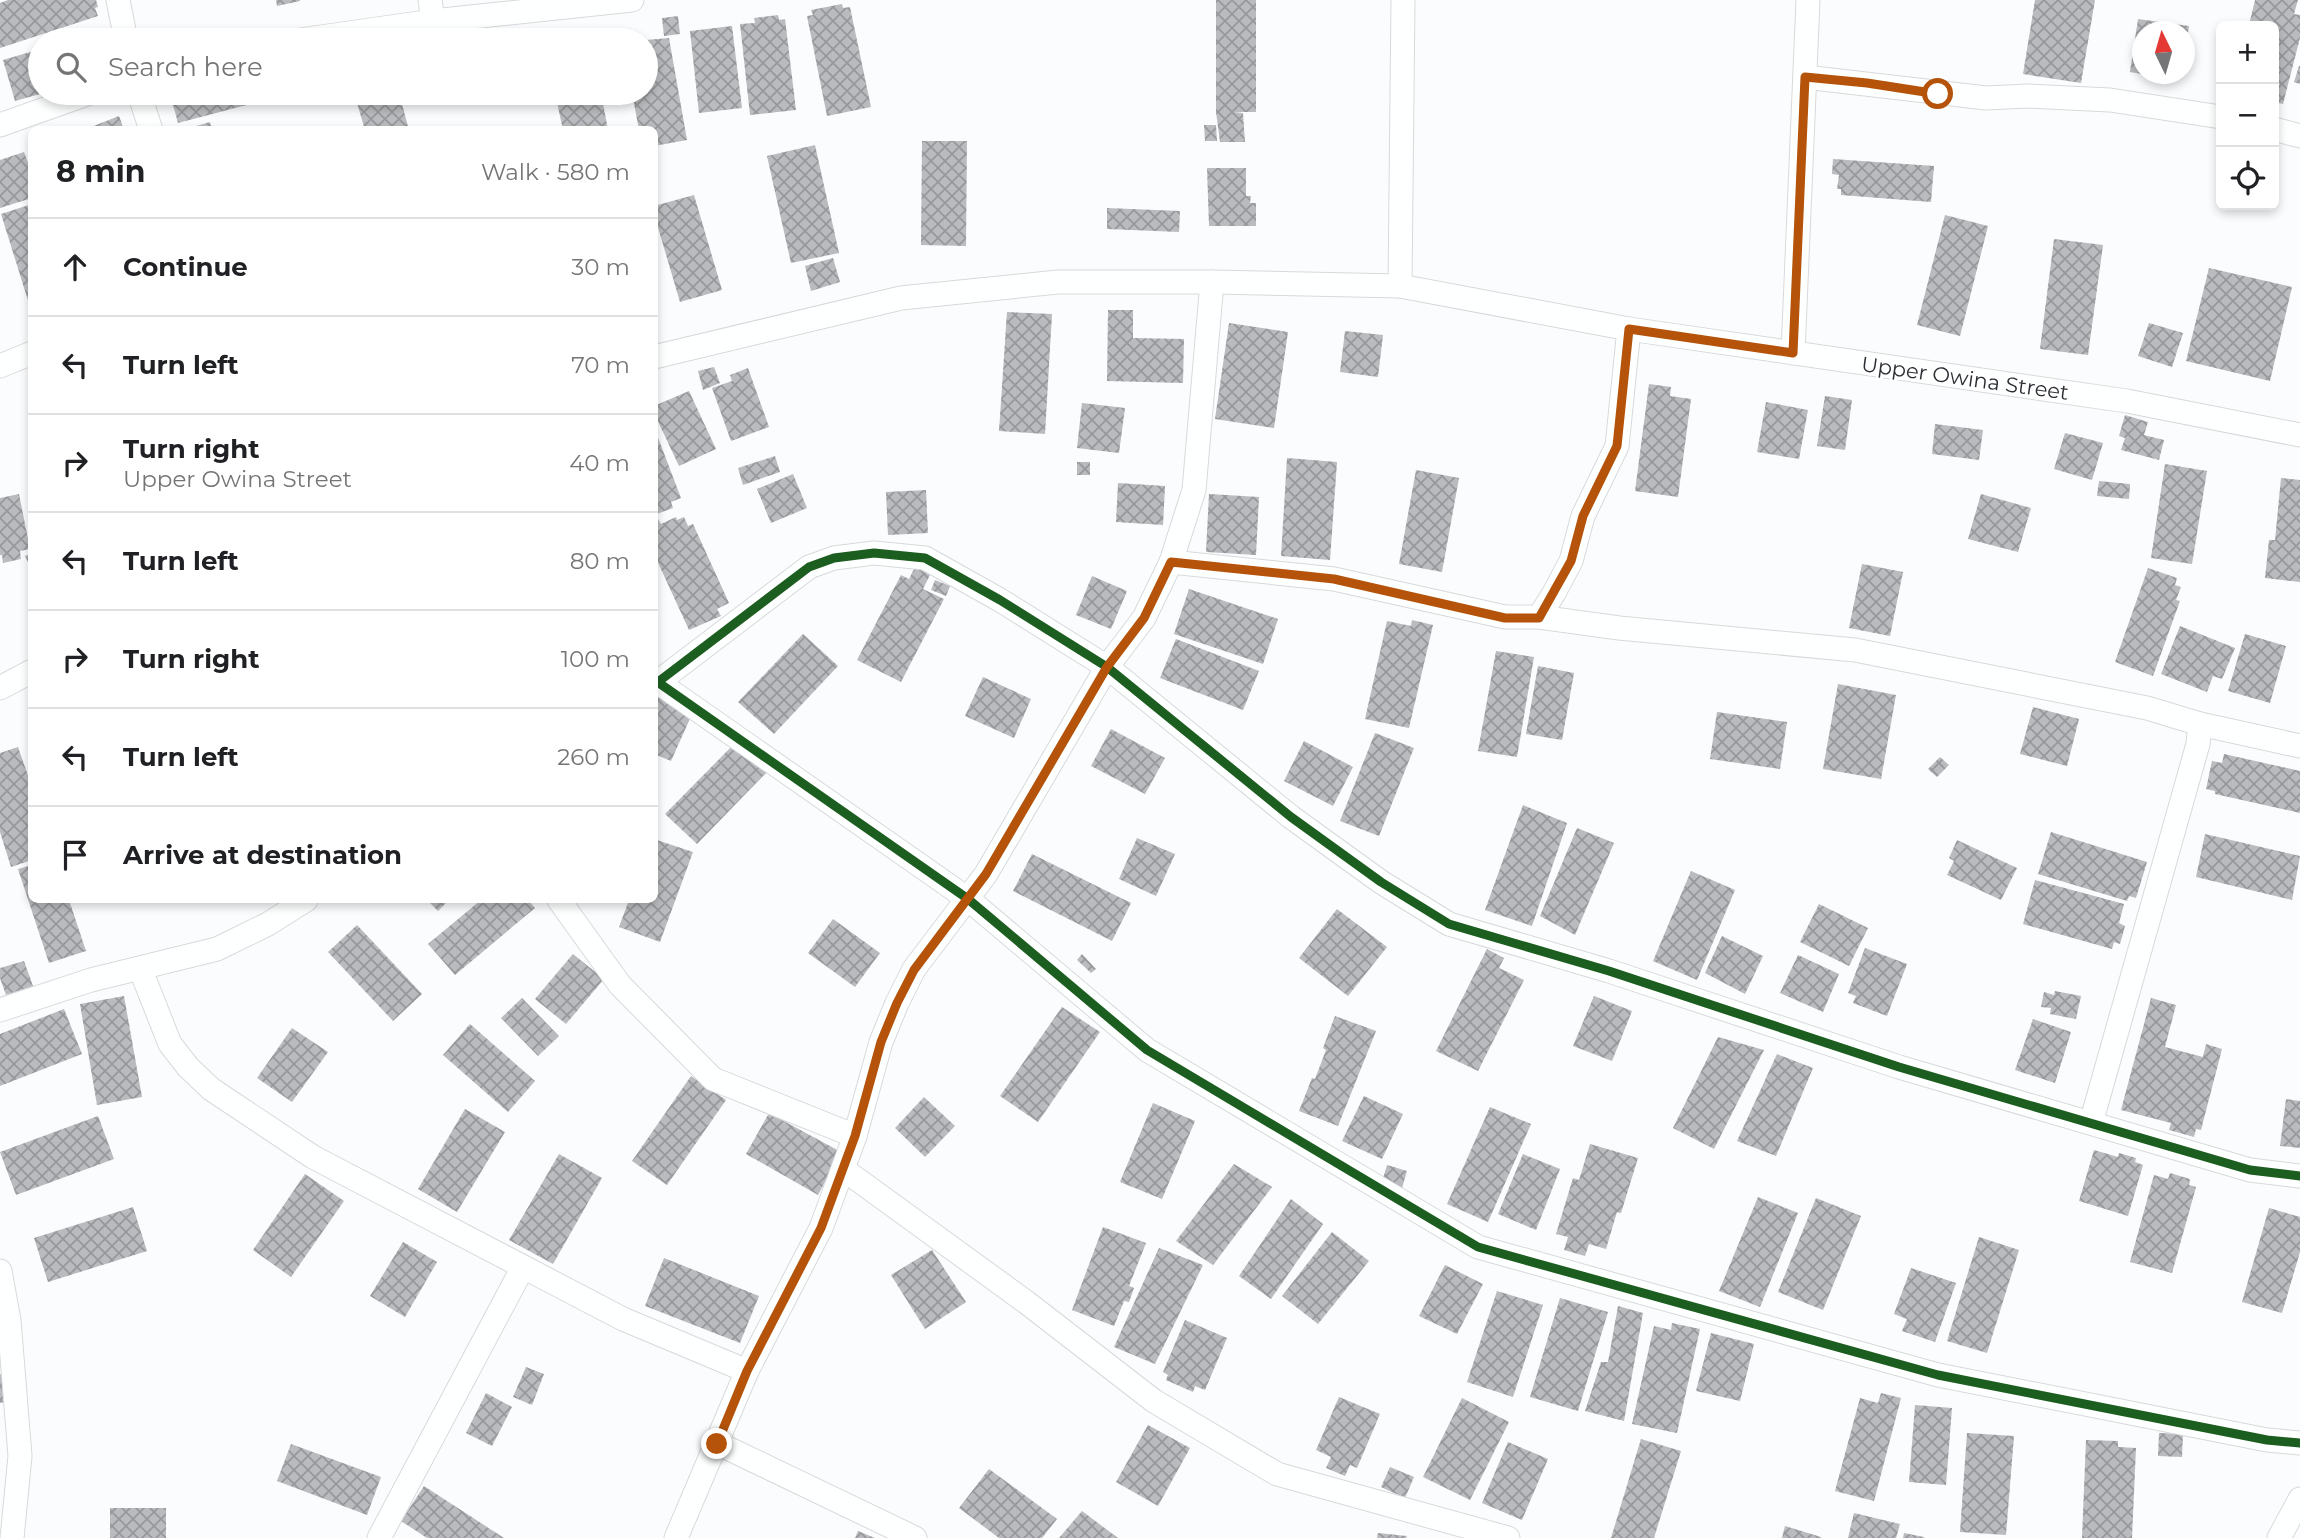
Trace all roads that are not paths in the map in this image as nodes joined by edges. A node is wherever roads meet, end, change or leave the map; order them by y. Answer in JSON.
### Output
{"nodes":[{"id":1,"x":118,"y":0,"type":"edge"},
{"id":2,"x":632,"y":0,"type":"edge"},
{"id":3,"x":1403,"y":0,"type":"edge"},
{"id":4,"x":1808,"y":0,"type":"edge"},
{"id":5,"x":431,"y":10,"type":"edge"},
{"id":6,"x":124,"y":28,"type":"edge"},
{"id":7,"x":352,"y":28,"type":"edge"},
{"id":8,"x":1805,"y":77,"type":"junction"},
{"id":9,"x":56,"y":105,"type":"edge"},
{"id":10,"x":143,"y":105,"type":"edge"},
{"id":11,"x":2216,"y":116,"type":"edge"},
{"id":12,"x":0,"y":125,"type":"edge"},
{"id":13,"x":150,"y":126,"type":"edge"},
{"id":14,"x":2279,"y":130,"type":"edge"},
{"id":15,"x":2300,"y":136,"type":"edge"},
{"id":16,"x":1212,"y":282,"type":"junction"},
{"id":17,"x":1400,"y":286,"type":"junction"},
{"id":18,"x":1629,"y":329,"type":"junction"},
{"id":19,"x":1793,"y":353,"type":"junction"},
{"id":20,"x":28,"y":355,"type":"edge"},
{"id":21,"x":658,"y":356,"type":"edge"},
{"id":22,"x":0,"y":366,"type":"edge"},
{"id":23,"x":2300,"y":435,"type":"edge"},
{"id":24,"x":1171,"y":562,"type":"junction"},
{"id":25,"x":1539,"y":618,"type":"junction"},
{"id":26,"x":1107,"y":667,"type":"junction"},
{"id":27,"x":28,"y":673,"type":"edge"},
{"id":28,"x":658,"y":683,"type":"edge"},
{"id":29,"x":658,"y":685,"type":"edge"},
{"id":30,"x":0,"y":688,"type":"edge"},
{"id":31,"x":2200,"y":724,"type":"junction"},
{"id":32,"x":2300,"y":746,"type":"edge"},
{"id":33,"x":968,"y":899,"type":"junction"},
{"id":34,"x":301,"y":903,"type":"edge"},
{"id":35,"x":561,"y":903,"type":"edge"},
{"id":36,"x":140,"y":968,"type":"junction"},
{"id":37,"x":0,"y":1010,"type":"edge"},
{"id":38,"x":2091,"y":1123,"type":"junction"},
{"id":39,"x":855,"y":1136,"type":"junction"},
{"id":40,"x":843,"y":1169,"type":"junction"},
{"id":41,"x":2300,"y":1177,"type":"edge"},
{"id":42,"x":523,"y":1267,"type":"junction"},
{"id":43,"x":0,"y":1271,"type":"edge"},
{"id":44,"x":747,"y":1371,"type":"junction"},
{"id":45,"x":2300,"y":1443,"type":"edge"},
{"id":46,"x":717,"y":1444,"type":"junction"},
{"id":47,"x":2300,"y":1499,"type":"edge"},
{"id":48,"x":12,"y":1538,"type":"edge"},
{"id":49,"x":379,"y":1538,"type":"edge"},
{"id":50,"x":677,"y":1538,"type":"edge"},
{"id":51,"x":915,"y":1538,"type":"edge"},
{"id":52,"x":1508,"y":1538,"type":"edge"},
{"id":53,"x":2279,"y":1538,"type":"edge"}],
"edges":[{"from":1,"to":6,"type":"street"},
{"from":2,"to":5,"type":"street"},
{"from":3,"to":17,"type":"street"},
{"from":4,"to":8,"type":"street"},
{"from":5,"to":7,"type":"street"},
{"from":8,"to":11,"type":"street"},
{"from":8,"to":19,"type":"street"},
{"from":9,"to":12,"type":"street"},
{"from":10,"to":13,"type":"street"},
{"from":14,"to":15,"type":"street"},
{"from":16,"to":17,"type":"street","name":"Upper Owina Street"},
{"from":16,"to":21,"type":"street","name":"Upper Owina Street"},
{"from":16,"to":24,"type":"street"},
{"from":17,"to":18,"type":"street","name":"Upper Owina Street"},
{"from":18,"to":19,"type":"street","name":"Upper Owina Street"},
{"from":18,"to":25,"type":"street"},
{"from":19,"to":23,"type":"street","name":"Upper Owina Street"},
{"from":20,"to":22,"type":"street"},
{"from":24,"to":25,"type":"street"},
{"from":24,"to":26,"type":"street"},
{"from":25,"to":31,"type":"street"},
{"from":26,"to":28,"type":"street"},
{"from":26,"to":33,"type":"street"},
{"from":26,"to":38,"type":"street"},
{"from":27,"to":30,"type":"street"},
{"from":29,"to":33,"type":"street"},
{"from":31,"to":32,"type":"street"},
{"from":31,"to":38,"type":"street"},
{"from":33,"to":39,"type":"street"},
{"from":33,"to":45,"type":"street"},
{"from":34,"to":36,"type":"street"},
{"from":35,"to":39,"type":"street"},
{"from":36,"to":37,"type":"street"},
{"from":36,"to":42,"type":"street"},
{"from":38,"to":41,"type":"street"},
{"from":39,"to":40,"type":"street"},
{"from":40,"to":44,"type":"street"},
{"from":40,"to":52,"type":"street"},
{"from":42,"to":44,"type":"street"},
{"from":42,"to":49,"type":"street"},
{"from":43,"to":48,"type":"street"},
{"from":44,"to":46,"type":"street"},
{"from":46,"to":50,"type":"street"},
{"from":46,"to":51,"type":"street"},
{"from":47,"to":53,"type":"street"}]}
